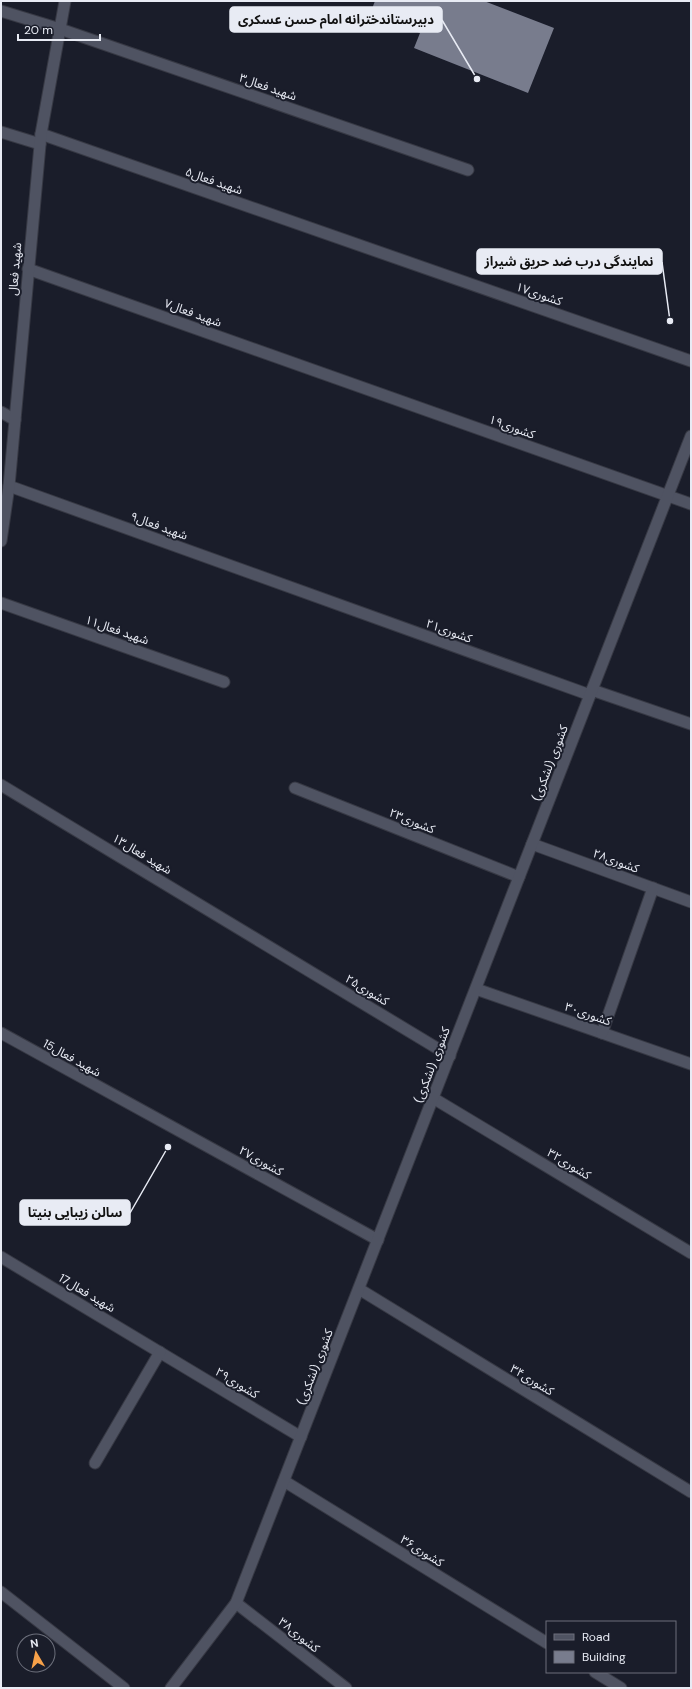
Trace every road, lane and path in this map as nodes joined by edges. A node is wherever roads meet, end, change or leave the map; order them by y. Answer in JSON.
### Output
{"nodes":[{"id":1,"x":65,"y":1,"type":"edge"},
{"id":2,"x":1,"y":11,"type":"edge"},
{"id":3,"x":60,"y":29,"type":"junction"},
{"id":4,"x":1,"y":132,"type":"edge"},
{"id":5,"x":40,"y":139,"type":"junction"},
{"id":6,"x":468,"y":170,"type":"dead end"},
{"id":7,"x":379,"y":252,"type":"joint"},
{"id":8,"x":28,"y":269,"type":"junction"},
{"id":9,"x":691,"y":361,"type":"edge"},
{"id":10,"x":348,"y":382,"type":"joint"},
{"id":11,"x":1,"y":412,"type":"edge"},
{"id":12,"x":15,"y":420,"type":"junction"},
{"id":13,"x":691,"y":436,"type":"edge"},
{"id":14,"x":9,"y":486,"type":"junction"},
{"id":15,"x":668,"y":496,"type":"junction"},
{"id":16,"x":691,"y":504,"type":"edge"},
{"id":17,"x":1,"y":541,"type":"edge"},
{"id":18,"x":300,"y":591,"type":"joint"},
{"id":19,"x":1,"y":603,"type":"edge"},
{"id":20,"x":224,"y":682,"type":"dead end"},
{"id":21,"x":591,"y":693,"type":"junction"},
{"id":22,"x":691,"y":724,"type":"edge"},
{"id":23,"x":1,"y":785,"type":"edge"},
{"id":24,"x":295,"y":788,"type":"dead end"},
{"id":25,"x":532,"y":844,"type":"junction"},
{"id":26,"x":519,"y":877,"type":"junction"},
{"id":27,"x":653,"y":888,"type":"junction"},
{"id":28,"x":691,"y":902,"type":"edge"},
{"id":29,"x":270,"y":946,"type":"joint"},
{"id":30,"x":476,"y":988,"type":"junction"},
{"id":31,"x":1,"y":1033,"type":"edge"},
{"id":32,"x":602,"y":1033,"type":"junction"},
{"id":33,"x":450,"y":1056,"type":"junction"},
{"id":34,"x":691,"y":1064,"type":"edge"},
{"id":35,"x":433,"y":1098,"type":"junction"},
{"id":36,"x":131,"y":1105,"type":"joint"},
{"id":37,"x":378,"y":1240,"type":"junction"},
{"id":38,"x":691,"y":1253,"type":"edge"},
{"id":39,"x":1,"y":1257,"type":"edge"},
{"id":40,"x":359,"y":1289,"type":"junction"},
{"id":41,"x":160,"y":1352,"type":"junction"},
{"id":42,"x":301,"y":1437,"type":"junction"},
{"id":43,"x":95,"y":1463,"type":"dead end"},
{"id":44,"x":284,"y":1481,"type":"junction"},
{"id":45,"x":691,"y":1492,"type":"edge"},
{"id":46,"x":1,"y":1592,"type":"edge"},
{"id":47,"x":236,"y":1603,"type":"junction"},
{"id":48,"x":546,"y":1642,"type":"edge"},
{"id":49,"x":597,"y":1673,"type":"edge"},
{"id":50,"x":124,"y":1688,"type":"edge"},
{"id":51,"x":171,"y":1688,"type":"edge"},
{"id":52,"x":346,"y":1688,"type":"edge"},
{"id":53,"x":621,"y":1688,"type":"edge"}],
"edges":[{"from":1,"to":3,"type":"street","name":"شهید فعال"},
{"from":2,"to":3,"type":"street","name":"شهید فعال۳"},
{"from":3,"to":5,"type":"street","name":"شهید فعال"},
{"from":3,"to":6,"type":"street","name":"شهید فعال۳"},
{"from":4,"to":5,"type":"street","name":"شهید فعال۵"},
{"from":5,"to":7,"type":"street","name":"شهید فعال۵"},
{"from":5,"to":8,"type":"street","name":"شهید فعال"},
{"from":7,"to":9,"type":"street","name":"۱۷کشوری"},
{"from":8,"to":10,"type":"street","name":"شهید فعال۷"},
{"from":8,"to":12,"type":"street","name":"شهید فعال"},
{"from":10,"to":15,"type":"street","name":"۱۹کشوری"},
{"from":11,"to":12,"type":"street"},
{"from":12,"to":14,"type":"street","name":"شهید فعال"},
{"from":13,"to":15,"type":"street","name":"کشوری (لشکری)"},
{"from":14,"to":17,"type":"street","name":"شهید فعال"},
{"from":14,"to":18,"type":"street","name":"شهید فعال۹"},
{"from":15,"to":16,"type":"street","name":"۱۹کشوری"},
{"from":15,"to":21,"type":"street","name":"کشوری (لشکری)"},
{"from":18,"to":21,"type":"street","name":"۲۱کشوری"},
{"from":19,"to":20,"type":"street","name":"شهید فعال۱۱"},
{"from":21,"to":22,"type":"street","name":"۲۱کشوری"},
{"from":21,"to":25,"type":"street","name":"کشوری (لشکری)"},
{"from":23,"to":29,"type":"street","name":"شهید فعال۱۳"},
{"from":24,"to":26,"type":"street","name":"کشوری۲۳"},
{"from":25,"to":26,"type":"street","name":"کشوری (لشکری)"},
{"from":25,"to":27,"type":"street","name":"کشوری۲۸"},
{"from":26,"to":30,"type":"street","name":"کشوری (لشکری)"},
{"from":27,"to":28,"type":"street","name":"کشوری۲۸"},
{"from":27,"to":32,"type":"street"},
{"from":29,"to":33,"type":"street","name":"کشوری۲۵"},
{"from":30,"to":32,"type":"street","name":"کشوری۳۰"},
{"from":30,"to":33,"type":"street","name":"کشوری (لشکری)"},
{"from":31,"to":36,"type":"street","name":"15شهید فعال"},
{"from":32,"to":34,"type":"street","name":"کشوری۳۰"},
{"from":33,"to":35,"type":"street","name":"کشوری (لشکری)"},
{"from":35,"to":37,"type":"street","name":"کشوری (لشکری)"},
{"from":35,"to":38,"type":"street","name":"کشوری۳۲"},
{"from":36,"to":37,"type":"street","name":"کشوری۲۷"},
{"from":37,"to":40,"type":"street","name":"کشوری (لشکری)"},
{"from":39,"to":41,"type":"street","name":"17شهید فعال"},
{"from":40,"to":42,"type":"street","name":"کشوری (لشکری)"},
{"from":40,"to":45,"type":"street","name":"کشوری۳۴"},
{"from":41,"to":42,"type":"street","name":"کشوری۲۹"},
{"from":41,"to":43,"type":"street"},
{"from":42,"to":44,"type":"street","name":"کشوری (لشکری)"},
{"from":44,"to":47,"type":"street","name":"کشوری (لشکری)"},
{"from":44,"to":48,"type":"street","name":"کشوری۳۶"},
{"from":46,"to":50,"type":"street"},
{"from":47,"to":51,"type":"street","name":"کشوری (لشکری)"},
{"from":47,"to":52,"type":"street","name":"کشوری۳۸"},
{"from":49,"to":53,"type":"street"}]}
